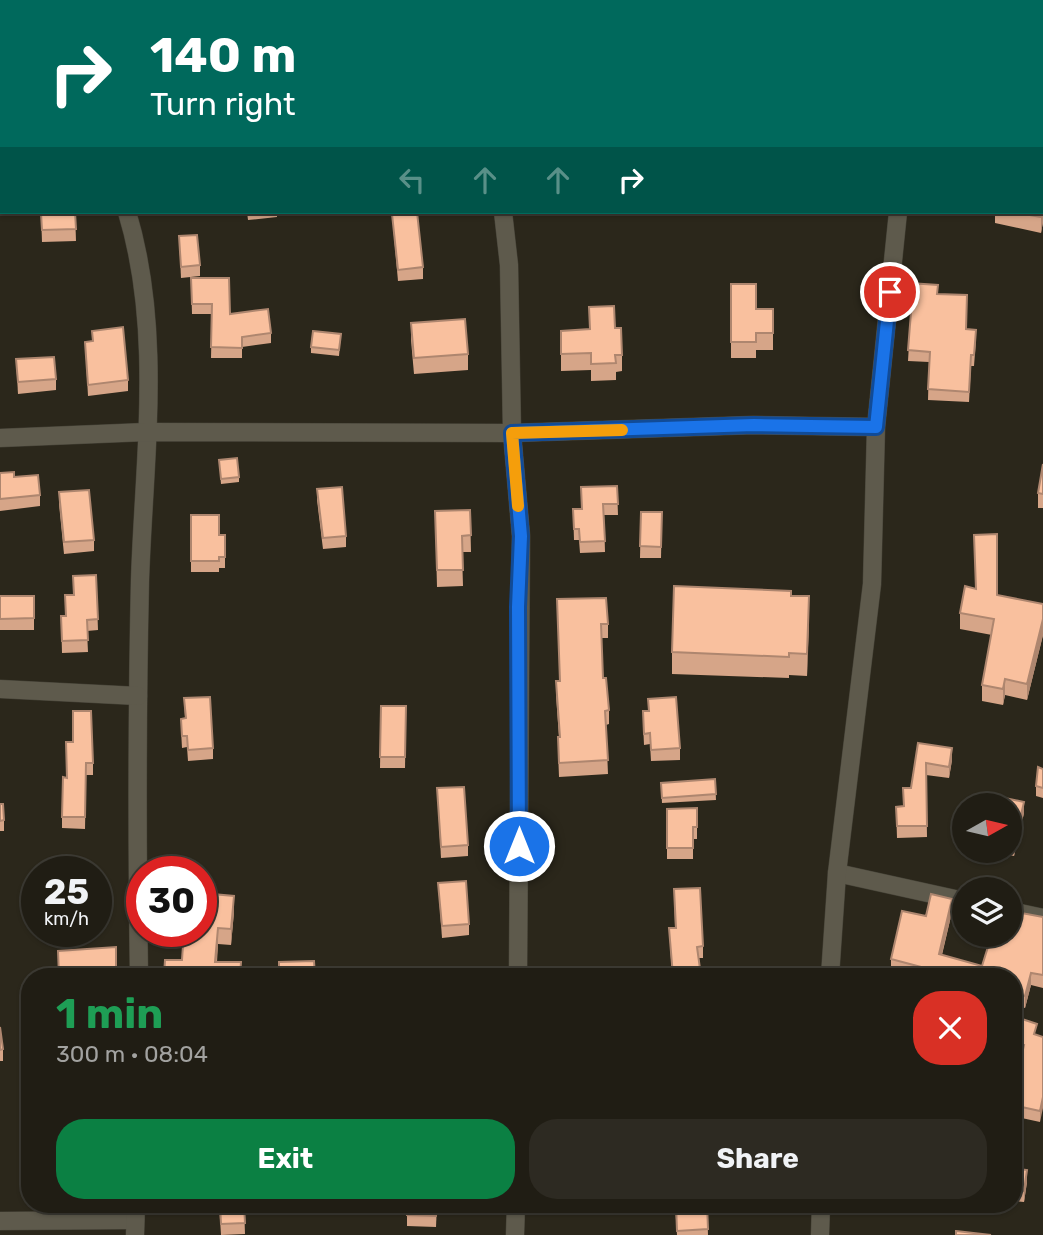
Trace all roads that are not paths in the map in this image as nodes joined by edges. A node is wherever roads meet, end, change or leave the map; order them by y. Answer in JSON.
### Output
{"nodes":[{"id":1,"x":128,"y":214,"type":"edge"},
{"id":2,"x":503,"y":214,"type":"edge"},
{"id":3,"x":898,"y":214,"type":"edge"},
{"id":4,"x":876,"y":427,"type":"junction"},
{"id":5,"x":146,"y":432,"type":"junction"},
{"id":6,"x":512,"y":433,"type":"junction"},
{"id":7,"x":0,"y":438,"type":"edge"},
{"id":8,"x":0,"y":689,"type":"edge"},
{"id":9,"x":138,"y":695,"type":"junction"},
{"id":10,"x":837,"y":873,"type":"junction"},
{"id":11,"x":952,"y":898,"type":"edge"},
{"id":12,"x":1022,"y":914,"type":"edge"},
{"id":13,"x":1043,"y":918,"type":"edge"},
{"id":14,"x":139,"y":968,"type":"edge"},
{"id":15,"x":518,"y":968,"type":"edge"},
{"id":16,"x":831,"y":968,"type":"edge"},
{"id":17,"x":516,"y":1213,"type":"edge"},
{"id":18,"x":821,"y":1213,"type":"edge"},
{"id":19,"x":135,"y":1220,"type":"edge"},
{"id":20,"x":0,"y":1221,"type":"edge"},
{"id":21,"x":515,"y":1235,"type":"edge"},
{"id":22,"x":820,"y":1235,"type":"edge"}],
"edges":[{"from":1,"to":5,"type":"street"},
{"from":2,"to":6,"type":"street"},
{"from":3,"to":4,"type":"street"},
{"from":4,"to":6,"type":"street"},
{"from":4,"to":10,"type":"street"},
{"from":5,"to":6,"type":"street"},
{"from":5,"to":7,"type":"street"},
{"from":5,"to":9,"type":"street"},
{"from":6,"to":15,"type":"street"},
{"from":8,"to":9,"type":"street"},
{"from":9,"to":14,"type":"street"},
{"from":10,"to":11,"type":"street"},
{"from":10,"to":16,"type":"street"},
{"from":12,"to":13,"type":"street"},
{"from":17,"to":21,"type":"street"},
{"from":18,"to":22,"type":"street"},
{"from":19,"to":20,"type":"street"}]}
